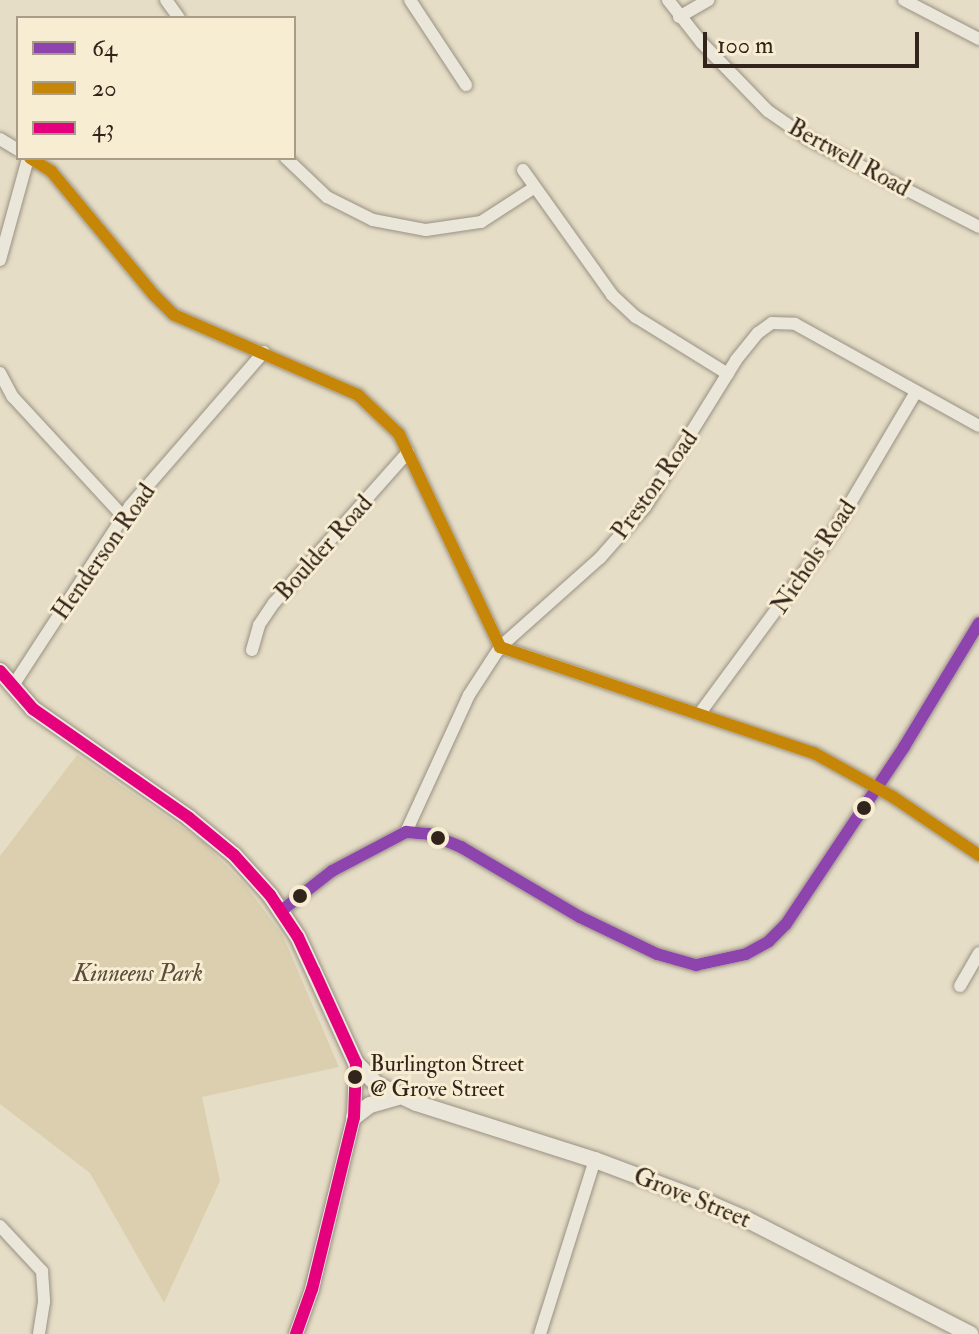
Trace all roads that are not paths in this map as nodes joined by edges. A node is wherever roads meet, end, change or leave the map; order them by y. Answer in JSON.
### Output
{"nodes":[{"id":1,"x":410,"y":0,"type":"edge"},
{"id":2,"x":668,"y":0,"type":"edge"},
{"id":3,"x":708,"y":0,"type":"edge"},
{"id":4,"x":904,"y":0,"type":"edge"},
{"id":5,"x":679,"y":17,"type":"junction"},
{"id":6,"x":979,"y":39,"type":"edge"},
{"id":7,"x":466,"y":85,"type":"dead end"},
{"id":8,"x":28,"y":160,"type":"edge"},
{"id":9,"x":32,"y":160,"type":"edge"},
{"id":10,"x":288,"y":160,"type":"edge"},
{"id":11,"x":523,"y":170,"type":"dead end"},
{"id":12,"x":535,"y":187,"type":"junction"},
{"id":13,"x":979,"y":227,"type":"edge"},
{"id":14,"x":0,"y":260,"type":"edge"},
{"id":15,"x":264,"y":352,"type":"junction"},
{"id":16,"x":0,"y":373,"type":"edge"},
{"id":17,"x":728,"y":374,"type":"junction"},
{"id":18,"x":916,"y":392,"type":"junction"},
{"id":19,"x":979,"y":426,"type":"edge"},
{"id":20,"x":408,"y":452,"type":"junction"},
{"id":21,"x":123,"y":516,"type":"junction"},
{"id":22,"x":979,"y":623,"type":"edge"},
{"id":23,"x":500,"y":647,"type":"junction"},
{"id":24,"x":252,"y":650,"type":"dead end"},
{"id":25,"x":0,"y":671,"type":"edge"},
{"id":26,"x":14,"y":684,"type":"junction"},
{"id":27,"x":700,"y":713,"type":"junction"},
{"id":28,"x":875,"y":789,"type":"junction"},
{"id":29,"x":406,"y":832,"type":"junction"},
{"id":30,"x":979,"y":855,"type":"edge"},
{"id":31,"x":281,"y":911,"type":"junction"},
{"id":32,"x":979,"y":953,"type":"edge"},
{"id":33,"x":960,"y":986,"type":"dead end"},
{"id":34,"x":356,"y":1063,"type":"junction"},
{"id":35,"x":398,"y":1097,"type":"junction"},
{"id":36,"x":354,"y":1117,"type":"junction"},
{"id":37,"x":595,"y":1160,"type":"junction"},
{"id":38,"x":0,"y":1226,"type":"edge"},
{"id":39,"x":39,"y":1334,"type":"edge"},
{"id":40,"x":296,"y":1334,"type":"edge"},
{"id":41,"x":540,"y":1334,"type":"edge"},
{"id":42,"x":970,"y":1334,"type":"edge"}],
"edges":[{"from":1,"to":7,"type":"street"},
{"from":2,"to":5,"type":"street","name":"Bertwell Road"},
{"from":3,"to":5,"type":"street"},
{"from":4,"to":6,"type":"street"},
{"from":5,"to":13,"type":"street","name":"Bertwell Road"},
{"from":8,"to":14,"type":"street"},
{"from":9,"to":15,"type":"street"},
{"from":10,"to":12,"type":"street"},
{"from":11,"to":12,"type":"street"},
{"from":12,"to":17,"type":"street"},
{"from":15,"to":20,"type":"street"},
{"from":15,"to":21,"type":"street","name":"Henderson Road"},
{"from":16,"to":21,"type":"street"},
{"from":17,"to":18,"type":"street","name":"Preston Road"},
{"from":17,"to":23,"type":"street","name":"Preston Road"},
{"from":18,"to":19,"type":"street","name":"Preston Road"},
{"from":18,"to":27,"type":"street","name":"Nichols Road"},
{"from":20,"to":23,"type":"street"},
{"from":20,"to":24,"type":"street","name":"Boulder Road"},
{"from":21,"to":26,"type":"street","name":"Henderson Road"},
{"from":22,"to":28,"type":"street"},
{"from":23,"to":27,"type":"street"},
{"from":23,"to":29,"type":"street","name":"Preston Road"},
{"from":25,"to":26,"type":"main road"},
{"from":26,"to":31,"type":"main road"},
{"from":27,"to":28,"type":"street"},
{"from":28,"to":29,"type":"street"},
{"from":28,"to":30,"type":"street"},
{"from":29,"to":31,"type":"street"},
{"from":31,"to":34,"type":"main road"},
{"from":32,"to":33,"type":"street"},
{"from":34,"to":35,"type":"main road","name":"Grove Street"},
{"from":34,"to":36,"type":"street"},
{"from":35,"to":36,"type":"main road"},
{"from":35,"to":37,"type":"main road","name":"Grove Street"},
{"from":36,"to":40,"type":"street"},
{"from":37,"to":41,"type":"street"},
{"from":37,"to":42,"type":"main road","name":"Grove Street"},
{"from":38,"to":39,"type":"street"}]}
